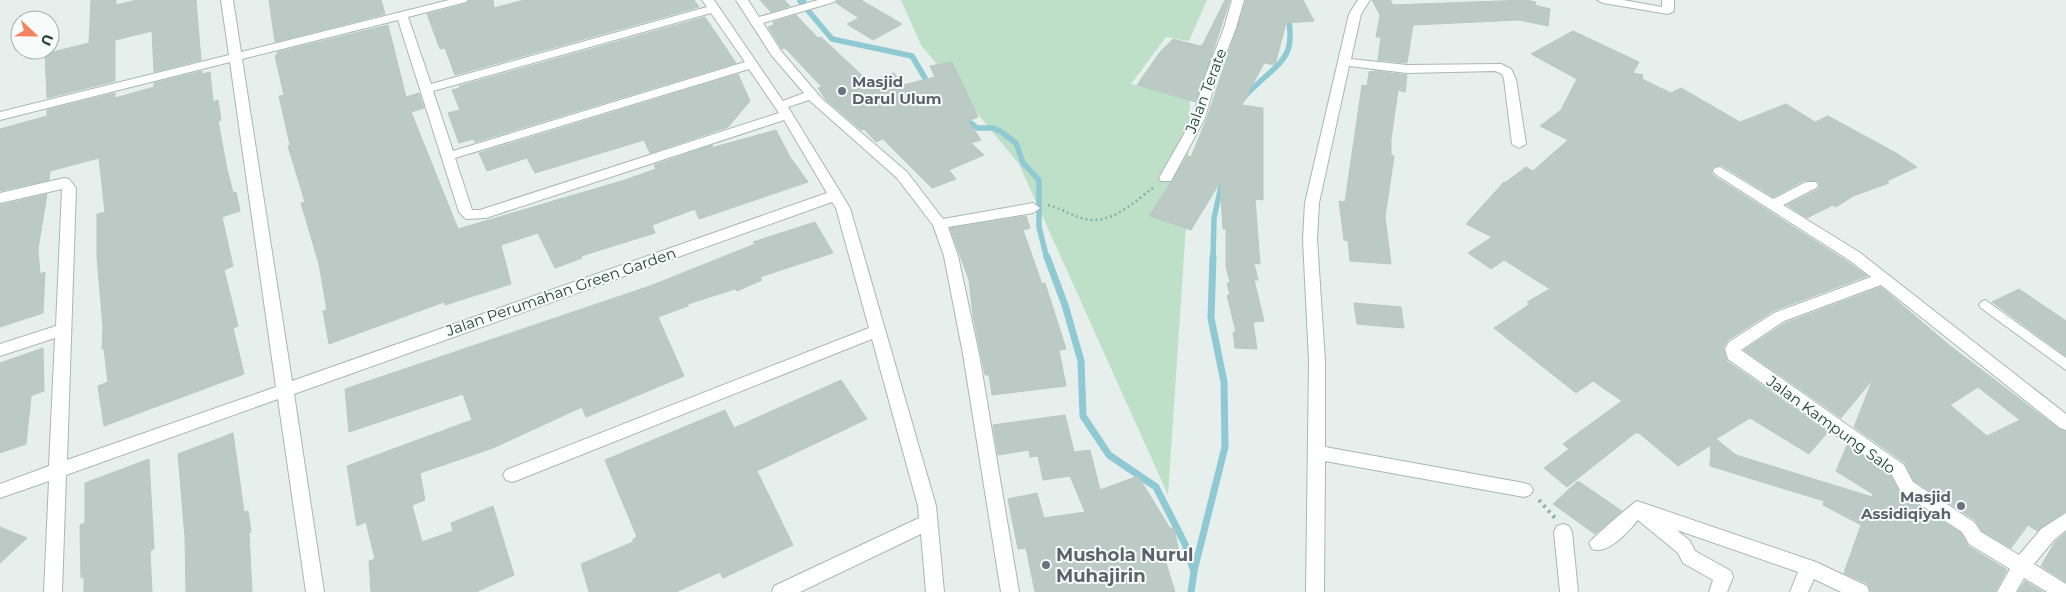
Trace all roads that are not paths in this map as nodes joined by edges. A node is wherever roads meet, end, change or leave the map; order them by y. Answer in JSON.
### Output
{"nodes":[{"id":1,"x":228,"y":0,"type":"edge"},
{"id":2,"x":462,"y":0,"type":"edge"},
{"id":3,"x":742,"y":0,"type":"edge"},
{"id":4,"x":830,"y":0,"type":"edge"},
{"id":5,"x":1238,"y":0,"type":"edge"},
{"id":6,"x":1364,"y":0,"type":"edge"},
{"id":7,"x":1603,"y":0,"type":"edge"},
{"id":8,"x":1668,"y":0,"type":"edge"},
{"id":9,"x":710,"y":4,"type":"edge"},
{"id":10,"x":402,"y":15,"type":"junction"},
{"id":11,"x":755,"y":22,"type":"junction"},
{"id":12,"x":237,"y":55,"type":"junction"},
{"id":13,"x":1344,"y":62,"type":"junction"},
{"id":14,"x":752,"y":64,"type":"junction"},
{"id":15,"x":427,"y":89,"type":"junction"},
{"id":16,"x":811,"y":95,"type":"junction"},
{"id":17,"x":783,"y":110,"type":"junction"},
{"id":18,"x":0,"y":116,"type":"edge"},
{"id":19,"x":1519,"y":144,"type":"dead end"},
{"id":20,"x":449,"y":156,"type":"junction"},
{"id":21,"x":1720,"y":171,"type":"dead end"},
{"id":22,"x":1166,"y":178,"type":"road end"},
{"id":23,"x":1811,"y":185,"type":"dead end"},
{"id":24,"x":837,"y":195,"type":"junction"},
{"id":25,"x":0,"y":198,"type":"edge"},
{"id":26,"x":1772,"y":205,"type":"junction"},
{"id":27,"x":1033,"y":208,"type":"dead end"},
{"id":28,"x":940,"y":224,"type":"junction"},
{"id":29,"x":1881,"y":279,"type":"junction"},
{"id":30,"x":1985,"y":305,"type":"dead end"},
{"id":31,"x":64,"y":329,"type":"junction"},
{"id":32,"x":879,"y":330,"type":"junction"},
{"id":33,"x":0,"y":350,"type":"edge"},
{"id":34,"x":2066,"y":365,"type":"edge"},
{"id":35,"x":286,"y":389,"type":"junction"},
{"id":36,"x":2066,"y":423,"type":"edge"},
{"id":37,"x":1316,"y":452,"type":"junction"},
{"id":38,"x":59,"y":470,"type":"junction"},
{"id":39,"x":512,"y":475,"type":"dead end"},
{"id":40,"x":1524,"y":490,"type":"road end"},
{"id":41,"x":0,"y":491,"type":"edge"},
{"id":42,"x":1637,"y":509,"type":"junction"},
{"id":43,"x":2066,"y":521,"type":"edge"},
{"id":44,"x":929,"y":522,"type":"junction"},
{"id":45,"x":1562,"y":532,"type":"road end"},
{"id":46,"x":1598,"y":543,"type":"dead end"},
{"id":47,"x":2021,"y":566,"type":"junction"},
{"id":48,"x":1809,"y":568,"type":"junction"},
{"id":49,"x":53,"y":592,"type":"edge"},
{"id":50,"x":315,"y":592,"type":"edge"},
{"id":51,"x":781,"y":592,"type":"edge"},
{"id":52,"x":935,"y":592,"type":"edge"},
{"id":53,"x":1010,"y":592,"type":"edge"},
{"id":54,"x":1314,"y":592,"type":"edge"},
{"id":55,"x":1569,"y":592,"type":"edge"},
{"id":56,"x":1718,"y":592,"type":"edge"},
{"id":57,"x":1799,"y":592,"type":"edge"},
{"id":58,"x":1860,"y":592,"type":"edge"},
{"id":59,"x":2006,"y":592,"type":"edge"},
{"id":60,"x":2063,"y":592,"type":"edge"}],
"edges":[{"from":1,"to":12,"type":"street"},
{"from":2,"to":10,"type":"street"},
{"from":3,"to":11,"type":"street"},
{"from":4,"to":11,"type":"street"},
{"from":5,"to":22,"type":"street","name":"Jalan Terate"},
{"from":6,"to":13,"type":"street"},
{"from":7,"to":8,"type":"street"},
{"from":9,"to":14,"type":"street"},
{"from":9,"to":15,"type":"street"},
{"from":10,"to":12,"type":"street"},
{"from":10,"to":15,"type":"street"},
{"from":11,"to":16,"type":"street"},
{"from":12,"to":18,"type":"street"},
{"from":12,"to":35,"type":"street"},
{"from":13,"to":19,"type":"street"},
{"from":13,"to":37,"type":"street"},
{"from":14,"to":17,"type":"street"},
{"from":14,"to":20,"type":"street"},
{"from":15,"to":20,"type":"street"},
{"from":16,"to":17,"type":"street"},
{"from":16,"to":28,"type":"street"},
{"from":17,"to":20,"type":"street"},
{"from":17,"to":24,"type":"street"},
{"from":21,"to":26,"type":"street"},
{"from":23,"to":26,"type":"street"},
{"from":24,"to":32,"type":"street"},
{"from":24,"to":35,"type":"street","name":"Jalan Perumahan Green Garden"},
{"from":25,"to":31,"type":"street"},
{"from":26,"to":29,"type":"street"},
{"from":27,"to":28,"type":"street"},
{"from":28,"to":53,"type":"street"},
{"from":29,"to":36,"type":"street"},
{"from":29,"to":47,"type":"street","name":"Jalan Kampung Salo"},
{"from":30,"to":34,"type":"lane"},
{"from":31,"to":33,"type":"street"},
{"from":31,"to":38,"type":"street"},
{"from":32,"to":39,"type":"street"},
{"from":32,"to":44,"type":"street"},
{"from":35,"to":38,"type":"street","name":"Jalan Perumahan Green Garden"},
{"from":35,"to":50,"type":"street"},
{"from":37,"to":40,"type":"street"},
{"from":37,"to":54,"type":"street"},
{"from":38,"to":41,"type":"street","name":"Jalan Perumahan Green Garden"},
{"from":38,"to":49,"type":"street"},
{"from":42,"to":46,"type":"street"},
{"from":42,"to":48,"type":"street"},
{"from":42,"to":56,"type":"street"},
{"from":43,"to":47,"type":"street"},
{"from":44,"to":51,"type":"street"},
{"from":44,"to":52,"type":"street"},
{"from":45,"to":55,"type":"street"},
{"from":47,"to":59,"type":"street"},
{"from":47,"to":60,"type":"street","name":"Jalan Kampung Salo"},
{"from":48,"to":57,"type":"street"},
{"from":48,"to":58,"type":"street"}]}
